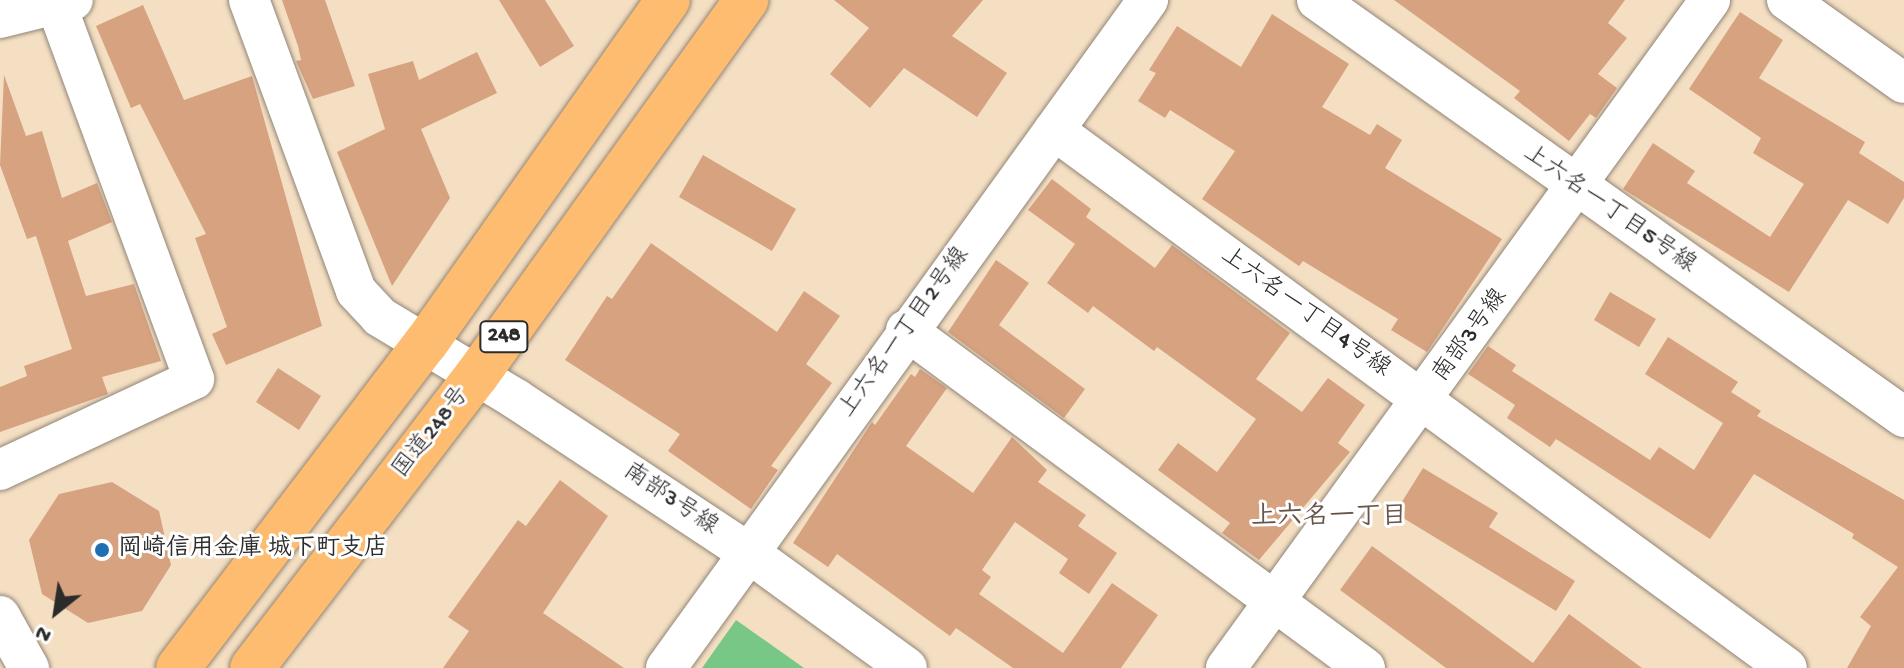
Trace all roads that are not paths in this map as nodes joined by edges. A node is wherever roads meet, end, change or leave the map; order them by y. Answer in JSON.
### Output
{"nodes":[{"id":1,"x":249,"y":0,"type":"edge"},
{"id":2,"x":668,"y":0,"type":"edge"},
{"id":3,"x":746,"y":0,"type":"edge"},
{"id":4,"x":1148,"y":0,"type":"edge"},
{"id":5,"x":1317,"y":0,"type":"edge"},
{"id":6,"x":1710,"y":0,"type":"edge"},
{"id":7,"x":1787,"y":0,"type":"edge"},
{"id":8,"x":65,"y":3,"type":"edge"},
{"id":9,"x":0,"y":18,"type":"edge"},
{"id":10,"x":1904,"y":83,"type":"edge"},
{"id":11,"x":1054,"y":130,"type":"junction"},
{"id":12,"x":1577,"y":188,"type":"junction"},
{"id":13,"x":906,"y":330,"type":"junction"},
{"id":14,"x":426,"y":343,"type":"junction"},
{"id":15,"x":477,"y":375,"type":"junction"},
{"id":16,"x":1424,"y":401,"type":"junction"},
{"id":17,"x":1904,"y":417,"type":"edge"},
{"id":18,"x":0,"y":470,"type":"edge"},
{"id":19,"x":749,"y":553,"type":"junction"},
{"id":20,"x":1274,"y":601,"type":"junction"},
{"id":21,"x":0,"y":616,"type":"edge"},
{"id":22,"x":29,"y":668,"type":"edge"},
{"id":23,"x":178,"y":668,"type":"edge"},
{"id":24,"x":252,"y":668,"type":"edge"},
{"id":25,"x":666,"y":668,"type":"edge"},
{"id":26,"x":907,"y":668,"type":"edge"},
{"id":27,"x":1226,"y":668,"type":"edge"},
{"id":28,"x":1365,"y":668,"type":"edge"},
{"id":29,"x":1787,"y":668,"type":"edge"}],
"edges":[{"from":1,"to":14,"type":"street","name":"南部3号線"},
{"from":2,"to":14,"type":"highway","number":"248"},
{"from":3,"to":15,"type":"highway","name":"国道248号","number":"248"},
{"from":4,"to":11,"type":"street","name":"上六名一丁目2号線"},
{"from":5,"to":12,"type":"street","name":"上六名一丁目5号線"},
{"from":6,"to":12,"type":"street","name":"南部3号線"},
{"from":7,"to":10,"type":"street"},
{"from":8,"to":9,"type":"street"},
{"from":8,"to":18,"type":"street"},
{"from":11,"to":13,"type":"street","name":"上六名一丁目2号線"},
{"from":11,"to":16,"type":"street","name":"上六名一丁目4号線"},
{"from":12,"to":16,"type":"street","name":"南部3号線"},
{"from":12,"to":17,"type":"street","name":"上六名一丁目5号線"},
{"from":13,"to":19,"type":"street","name":"上六名一丁目2号線"},
{"from":13,"to":20,"type":"street"},
{"from":14,"to":15,"type":"street","name":"南部3号線"},
{"from":14,"to":23,"type":"highway","number":"248"},
{"from":15,"to":19,"type":"street","name":"南部3号線"},
{"from":15,"to":24,"type":"highway","name":"国道248号","number":"248"},
{"from":16,"to":20,"type":"street","name":"南部3号線"},
{"from":16,"to":29,"type":"street","name":"上六名一丁目4号線"},
{"from":19,"to":25,"type":"street","name":"上六名一丁目2号線"},
{"from":19,"to":26,"type":"street","name":"南部3号線"},
{"from":20,"to":27,"type":"street","name":"南部3号線"},
{"from":20,"to":28,"type":"street"},
{"from":21,"to":22,"type":"street"}]}
